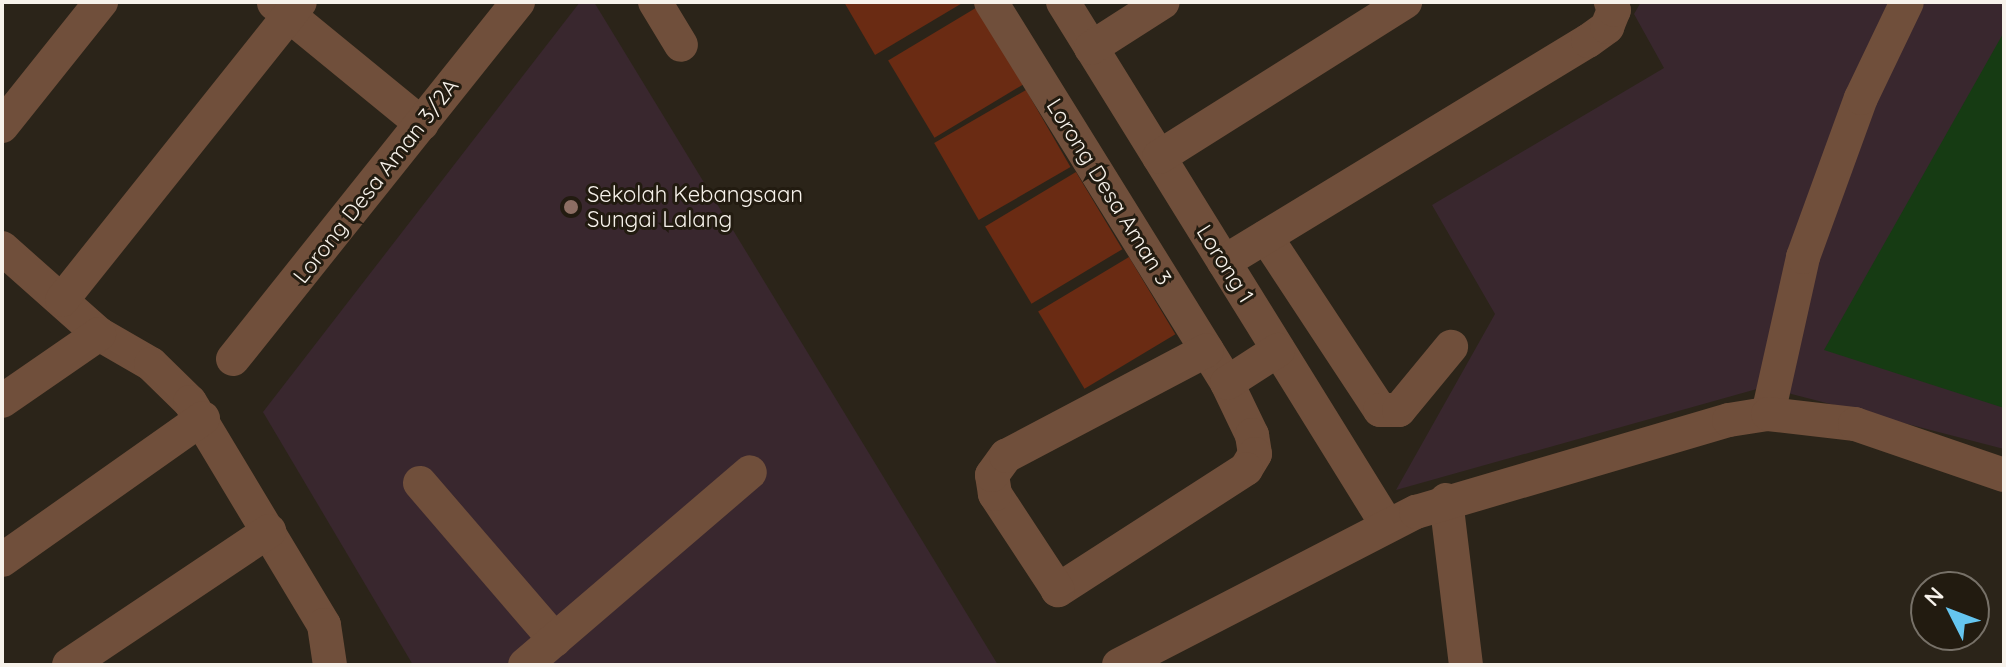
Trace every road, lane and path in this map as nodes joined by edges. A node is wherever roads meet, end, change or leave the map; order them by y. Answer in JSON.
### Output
{"nodes":[{"id":1,"x":101,"y":2,"type":"edge"},
{"id":2,"x":518,"y":2,"type":"edge"},
{"id":3,"x":655,"y":2,"type":"edge"},
{"id":4,"x":991,"y":2,"type":"edge"},
{"id":5,"x":1063,"y":2,"type":"edge"},
{"id":6,"x":1163,"y":2,"type":"edge"},
{"id":7,"x":1405,"y":2,"type":"edge"},
{"id":8,"x":1611,"y":2,"type":"edge"},
{"id":9,"x":1907,"y":2,"type":"edge"},
{"id":10,"x":287,"y":6,"type":"edge"},
{"id":11,"x":681,"y":45,"type":"dead end"},
{"id":12,"x":1091,"y":48,"type":"junction"},
{"id":13,"x":422,"y":124,"type":"junction"},
{"id":14,"x":2,"y":126,"type":"edge"},
{"id":15,"x":1159,"y":157,"type":"junction"},
{"id":16,"x":1266,"y":237,"type":"junction"},
{"id":17,"x":2,"y":248,"type":"edge"},
{"id":18,"x":1224,"y":262,"type":"junction"},
{"id":19,"x":62,"y":300,"type":"junction"},
{"id":20,"x":99,"y":334,"type":"junction"},
{"id":21,"x":1451,"y":347,"type":"dead end"},
{"id":22,"x":1207,"y":350,"type":"junction"},
{"id":23,"x":1278,"y":350,"type":"junction"},
{"id":24,"x":233,"y":359,"type":"dead end"},
{"id":25,"x":1227,"y":383,"type":"junction"},
{"id":26,"x":2,"y":401,"type":"edge"},
{"id":27,"x":1768,"y":414,"type":"junction"},
{"id":28,"x":203,"y":418,"type":"junction"},
{"id":29,"x":750,"y":472,"type":"dead end"},
{"id":30,"x":2004,"y":475,"type":"edge"},
{"id":31,"x":420,"y":483,"type":"dead end"},
{"id":32,"x":1446,"y":500,"type":"junction"},
{"id":33,"x":1387,"y":525,"type":"junction"},
{"id":34,"x":269,"y":531,"type":"junction"},
{"id":35,"x":2,"y":560,"type":"edge"},
{"id":36,"x":555,"y":640,"type":"junction"},
{"id":37,"x":69,"y":665,"type":"edge"},
{"id":38,"x":330,"y":665,"type":"edge"},
{"id":39,"x":525,"y":665,"type":"edge"},
{"id":40,"x":1119,"y":665,"type":"edge"},
{"id":41,"x":1466,"y":665,"type":"edge"}],
"edges":[{"from":1,"to":14,"type":"street"},
{"from":2,"to":13,"type":"street","name":"Lorong Desa Aman 3/2A"},
{"from":3,"to":11,"type":"street"},
{"from":4,"to":22,"type":"street","name":"Lorong Desa Aman 3"},
{"from":5,"to":12,"type":"street","name":"Lorong 1"},
{"from":6,"to":12,"type":"street"},
{"from":7,"to":15,"type":"street"},
{"from":8,"to":16,"type":"street"},
{"from":9,"to":27,"type":"street"},
{"from":10,"to":13,"type":"street"},
{"from":10,"to":19,"type":"street"},
{"from":12,"to":15,"type":"street","name":"Lorong 1"},
{"from":13,"to":24,"type":"street","name":"Lorong Desa Aman 3/2A"},
{"from":15,"to":18,"type":"street","name":"Lorong 1"},
{"from":16,"to":18,"type":"street"},
{"from":16,"to":21,"type":"street"},
{"from":17,"to":19,"type":"street"},
{"from":18,"to":23,"type":"street","name":"Lorong 1"},
{"from":19,"to":20,"type":"street"},
{"from":20,"to":26,"type":"street"},
{"from":20,"to":28,"type":"street"},
{"from":22,"to":25,"type":"street","name":"Lorong Desa Aman 3"},
{"from":22,"to":25,"type":"street","name":"Lorong Desa Aman 3"},
{"from":23,"to":25,"type":"street"},
{"from":23,"to":33,"type":"street","name":"Lorong 1"},
{"from":27,"to":30,"type":"street"},
{"from":27,"to":32,"type":"street"},
{"from":28,"to":34,"type":"street"},
{"from":28,"to":35,"type":"street"},
{"from":29,"to":36,"type":"street"},
{"from":31,"to":36,"type":"street"},
{"from":32,"to":33,"type":"street"},
{"from":32,"to":41,"type":"street"},
{"from":33,"to":40,"type":"street"},
{"from":34,"to":37,"type":"street"},
{"from":34,"to":38,"type":"street"},
{"from":36,"to":39,"type":"street"}]}
